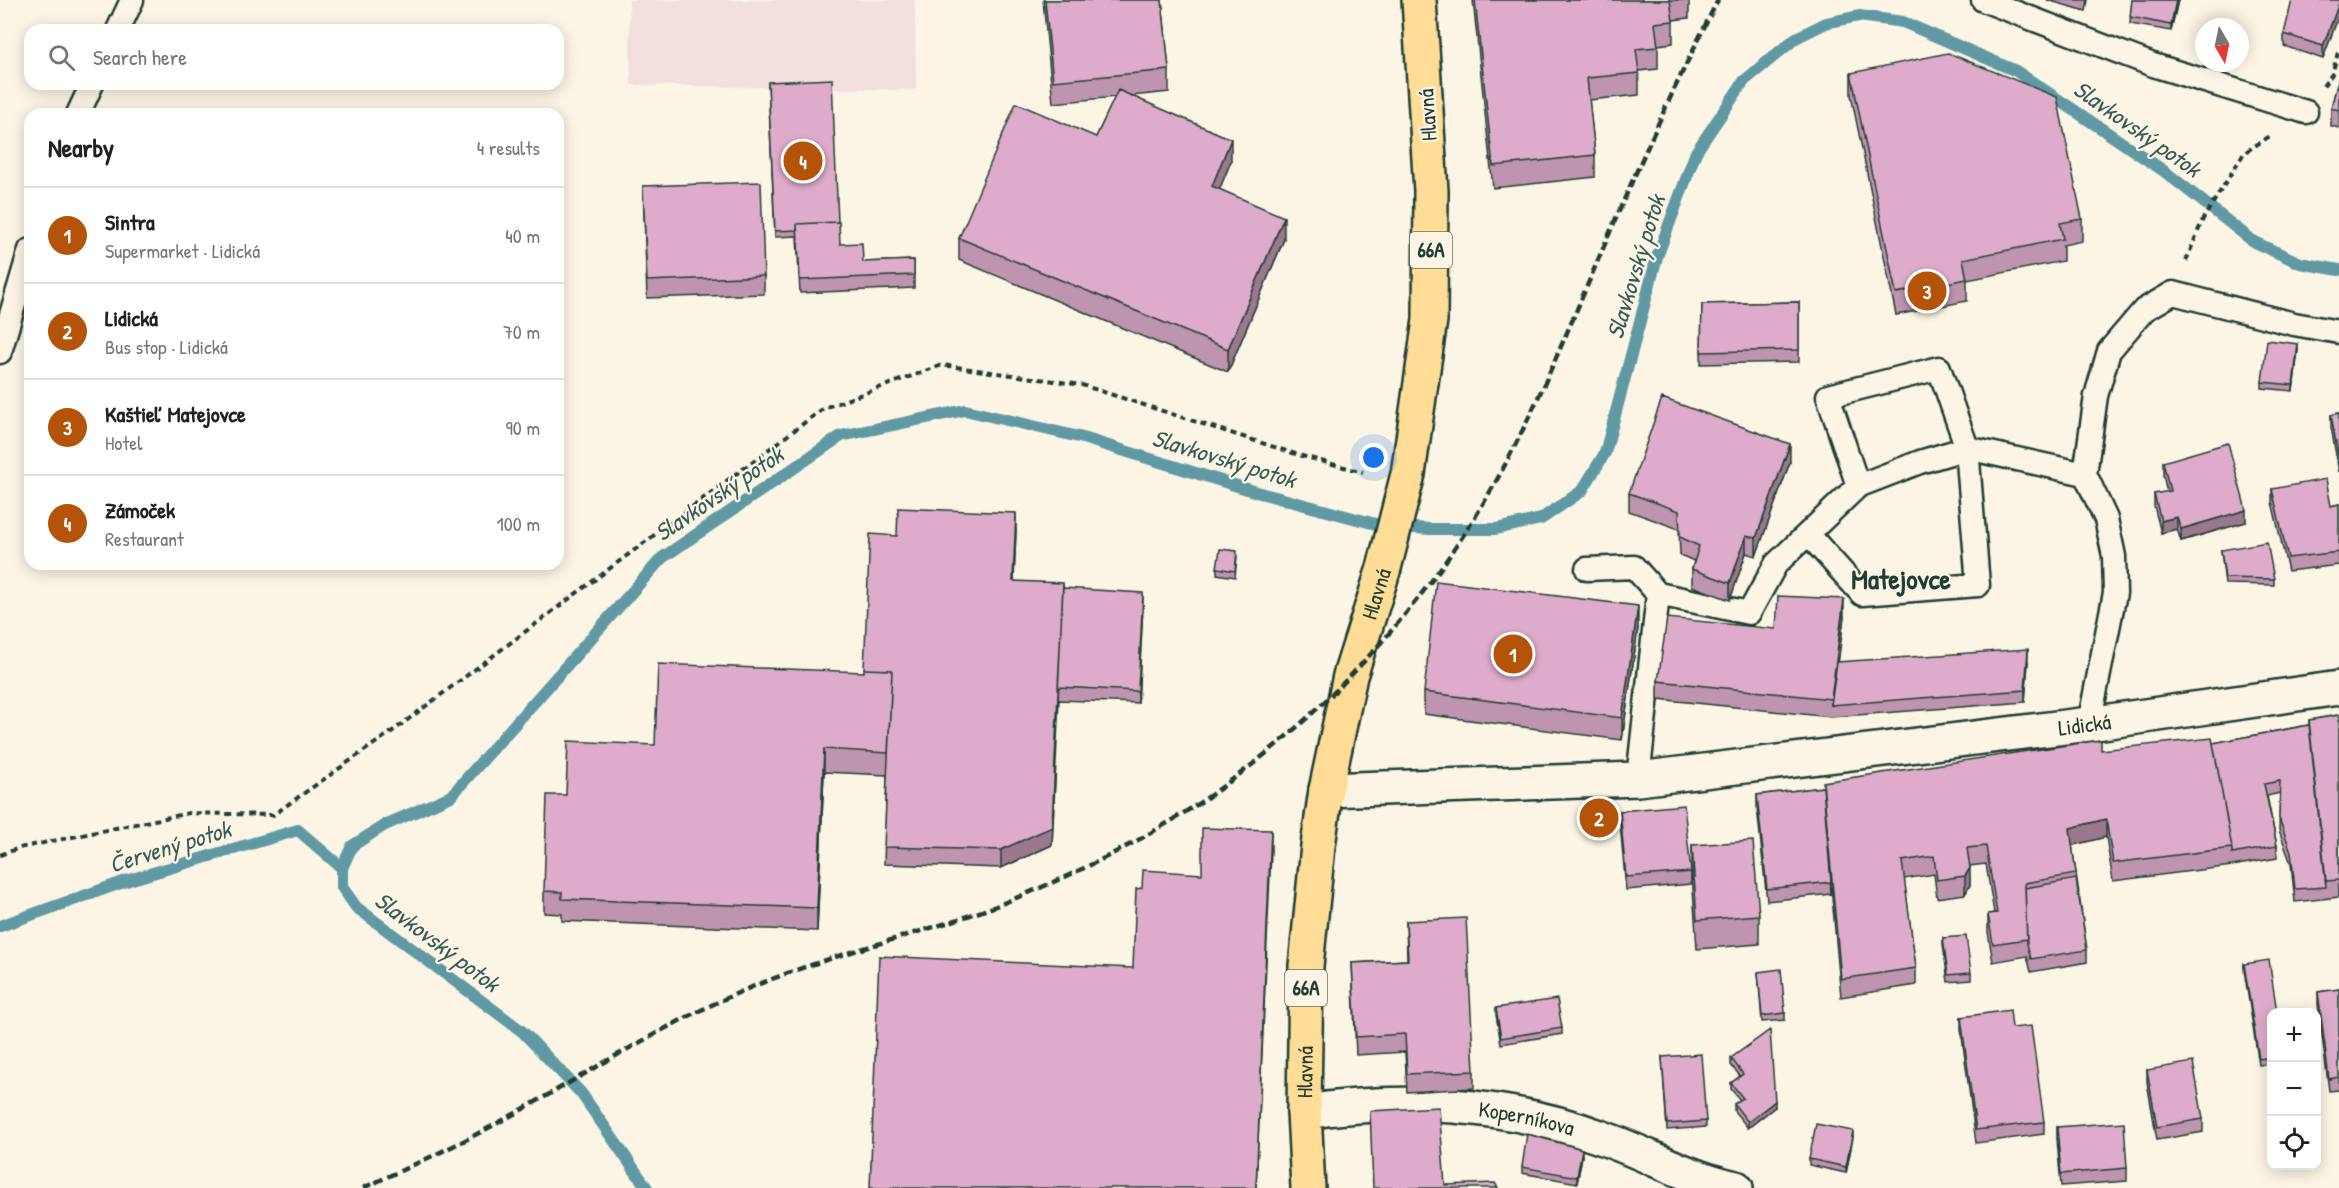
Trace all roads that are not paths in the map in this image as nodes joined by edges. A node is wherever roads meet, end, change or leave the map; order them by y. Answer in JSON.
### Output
{"nodes":[{"id":1,"x":132,"y":0,"type":"edge"},
{"id":2,"x":1419,"y":0,"type":"edge"},
{"id":3,"x":1983,"y":0,"type":"edge"},
{"id":4,"x":121,"y":24,"type":"edge"},
{"id":5,"x":89,"y":90,"type":"edge"},
{"id":6,"x":81,"y":108,"type":"edge"},
{"id":7,"x":2306,"y":112,"type":"dead end"},
{"id":8,"x":24,"y":270,"type":"edge"},
{"id":9,"x":2339,"y":332,"type":"edge"},
{"id":10,"x":0,"y":352,"type":"edge"},
{"id":11,"x":1967,"y":448,"type":"junction"},
{"id":12,"x":2085,"y":474,"type":"junction"},
{"id":13,"x":1858,"y":486,"type":"junction"},
{"id":14,"x":1808,"y":534,"type":"junction"},
{"id":15,"x":1587,"y":569,"type":"dead end"},
{"id":16,"x":1658,"y":594,"type":"junction"},
{"id":17,"x":2339,"y":688,"type":"edge"},
{"id":18,"x":2089,"y":724,"type":"junction"},
{"id":19,"x":1638,"y":779,"type":"junction"},
{"id":20,"x":1326,"y":790,"type":"junction"},
{"id":21,"x":1304,"y":1112,"type":"junction"},
{"id":22,"x":1308,"y":1188,"type":"edge"},
{"id":23,"x":1736,"y":1188,"type":"edge"}],
"edges":[{"from":1,"to":4,"type":"lane"},
{"from":2,"to":20,"type":"main road","name":"Hlavná","number":"66A"},
{"from":3,"to":7,"type":"lane"},
{"from":5,"to":6,"type":"lane"},
{"from":8,"to":10,"type":"lane"},
{"from":9,"to":12,"type":"lane"},
{"from":11,"to":12,"type":"lane"},
{"from":11,"to":13,"type":"lane"},
{"from":11,"to":13,"type":"lane"},
{"from":11,"to":14,"type":"lane"},
{"from":12,"to":18,"type":"lane"},
{"from":13,"to":14,"type":"lane"},
{"from":14,"to":16,"type":"lane"},
{"from":15,"to":16,"type":"lane"},
{"from":16,"to":19,"type":"lane"},
{"from":17,"to":18,"type":"street","name":"Lidická"},
{"from":18,"to":19,"type":"street","name":"Lidická"},
{"from":19,"to":20,"type":"street","name":"Lidická"},
{"from":20,"to":21,"type":"main road","name":"Hlavná","number":"66A"},
{"from":21,"to":22,"type":"main road","name":"Hlavná","number":"66A"},
{"from":21,"to":23,"type":"street","name":"Koperníkova"}]}
